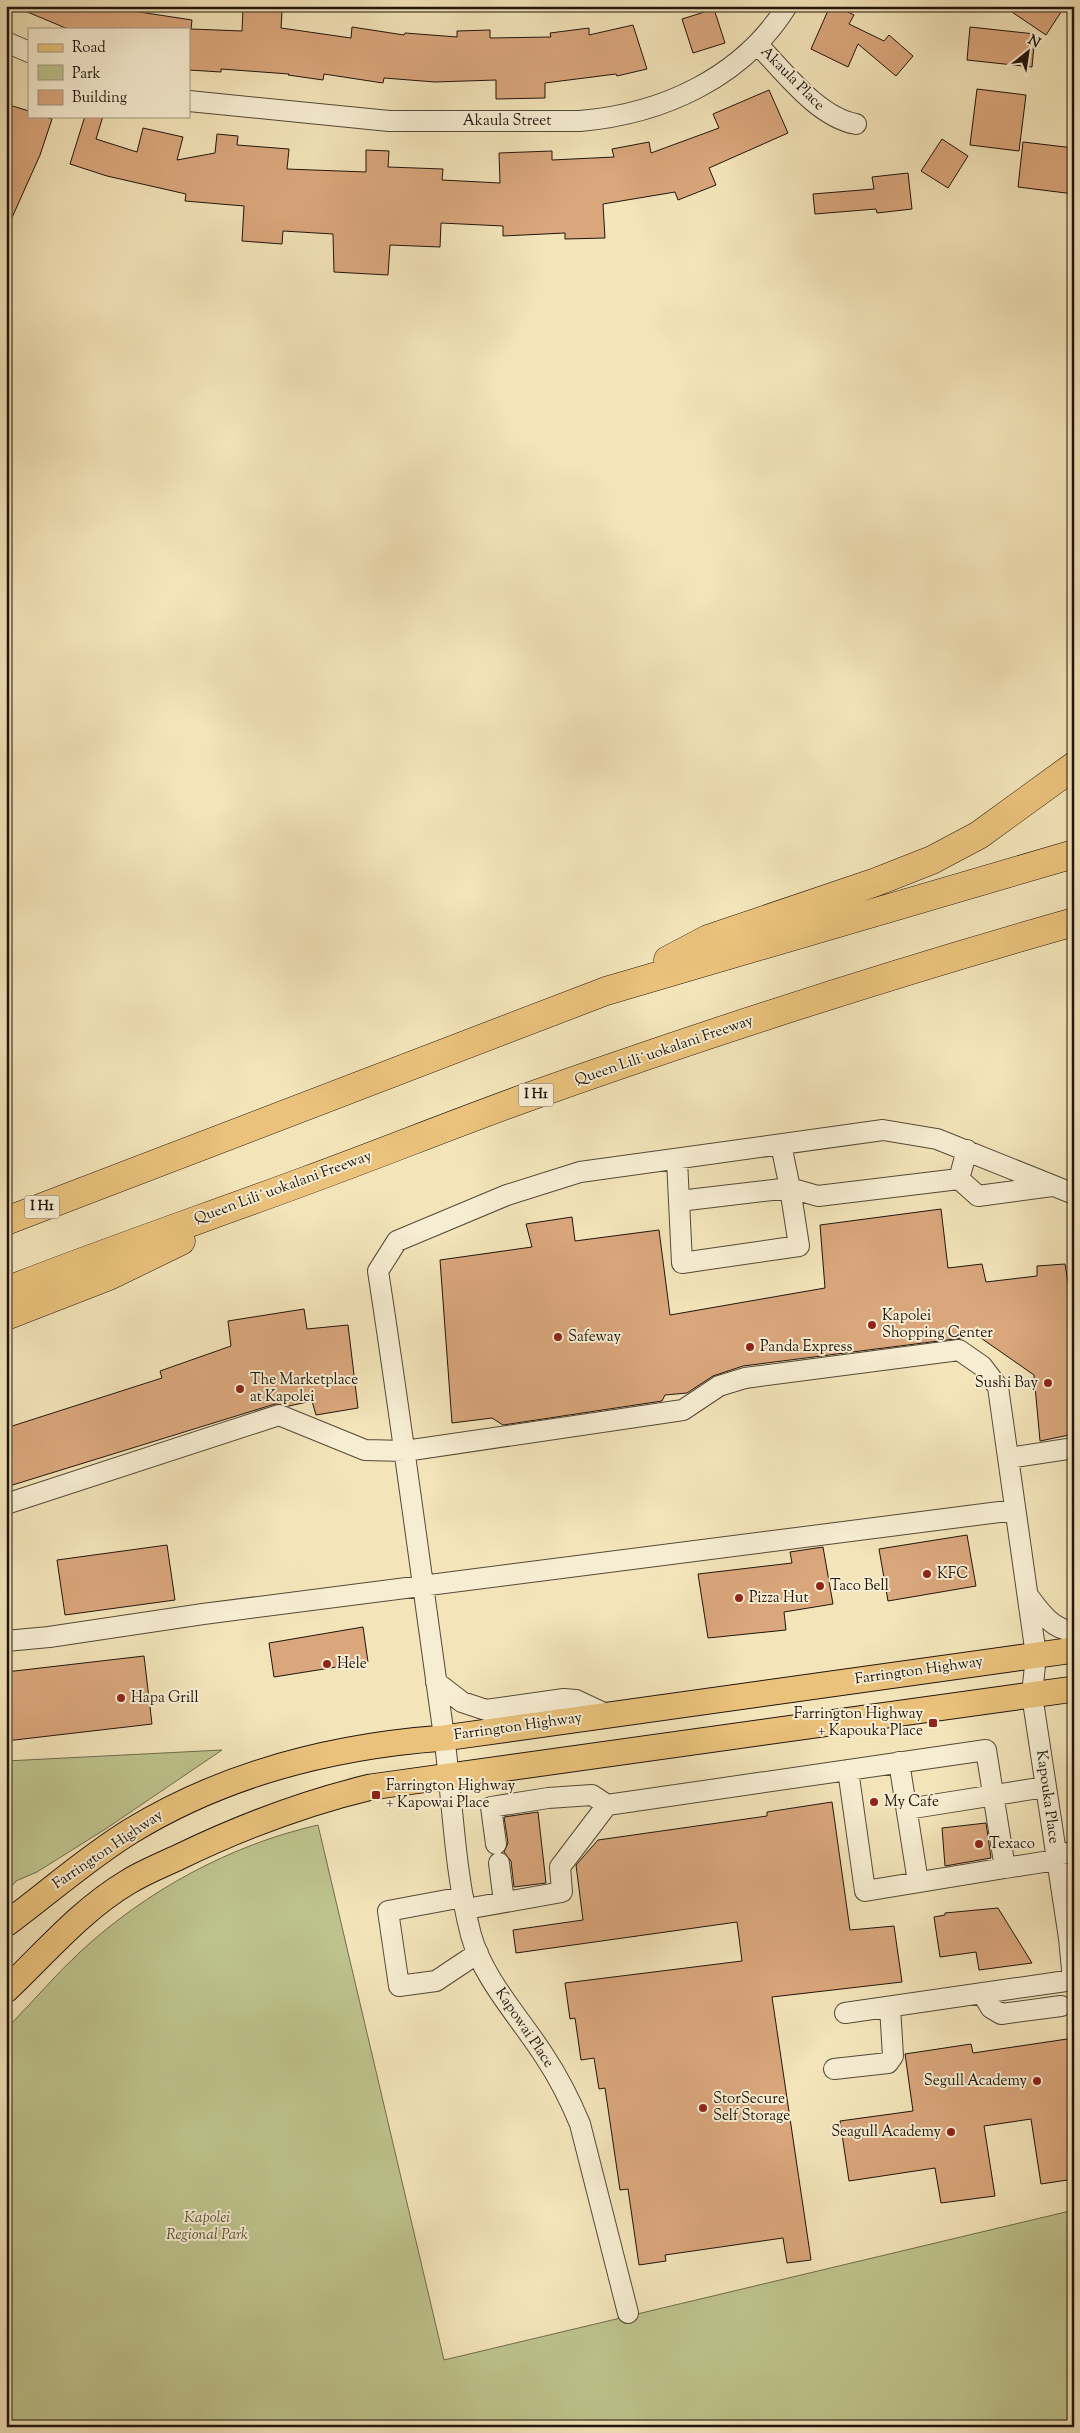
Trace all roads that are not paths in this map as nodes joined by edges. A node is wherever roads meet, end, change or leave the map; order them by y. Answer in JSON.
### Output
{"nodes":[{"id":1,"x":787,"y":6,"type":"edge"},
{"id":2,"x":757,"y":44,"type":"junction"},
{"id":3,"x":8,"y":46,"type":"edge"},
{"id":4,"x":28,"y":52,"type":"edge"},
{"id":5,"x":190,"y":101,"type":"edge"},
{"id":6,"x":856,"y":124,"type":"dead end"},
{"id":7,"x":1074,"y":766,"type":"edge"},
{"id":8,"x":1074,"y":854,"type":"edge"},
{"id":9,"x":1074,"y":922,"type":"edge"},
{"id":10,"x":606,"y":991,"type":"junction"},
{"id":11,"x":781,"y":1145,"type":"junction"},
{"id":12,"x":967,"y":1150,"type":"junction"},
{"id":13,"x":678,"y":1160,"type":"junction"},
{"id":14,"x":959,"y":1179,"type":"junction"},
{"id":15,"x":304,"y":1182,"type":"junction"},
{"id":16,"x":1054,"y":1186,"type":"junction"},
{"id":17,"x":790,"y":1188,"type":"junction"},
{"id":18,"x":78,"y":1193,"type":"junction"},
{"id":19,"x":1074,"y":1194,"type":"edge"},
{"id":20,"x":679,"y":1201,"type":"junction"},
{"id":21,"x":6,"y":1215,"type":"edge"},
{"id":22,"x":6,"y":1220,"type":"edge"},
{"id":23,"x":6,"y":1291,"type":"edge"},
{"id":24,"x":6,"y":1316,"type":"edge"},
{"id":25,"x":1074,"y":1448,"type":"edge"},
{"id":26,"x":405,"y":1451,"type":"junction"},
{"id":27,"x":1008,"y":1458,"type":"junction"},
{"id":28,"x":6,"y":1504,"type":"edge"},
{"id":29,"x":1015,"y":1510,"type":"junction"},
{"id":30,"x":422,"y":1588,"type":"junction"},
{"id":31,"x":1029,"y":1598,"type":"junction"},
{"id":32,"x":1074,"y":1631,"type":"edge"},
{"id":33,"x":6,"y":1641,"type":"edge"},
{"id":34,"x":1074,"y":1650,"type":"edge"},
{"id":35,"x":1036,"y":1655,"type":"junction"},
{"id":36,"x":436,"y":1682,"type":"junction"},
{"id":37,"x":1074,"y":1689,"type":"edge"},
{"id":38,"x":1032,"y":1695,"type":"junction"},
{"id":39,"x":608,"y":1715,"type":"junction"},
{"id":40,"x":444,"y":1738,"type":"junction"},
{"id":41,"x":899,"y":1762,"type":"junction"},
{"id":42,"x":848,"y":1770,"type":"junction"},
{"id":43,"x":449,"y":1778,"type":"junction"},
{"id":44,"x":1046,"y":1787,"type":"junction"},
{"id":45,"x":994,"y":1796,"type":"junction"},
{"id":46,"x":607,"y":1805,"type":"junction"},
{"id":47,"x":907,"y":1809,"type":"junction"},
{"id":48,"x":1062,"y":1856,"type":"edge"},
{"id":49,"x":1005,"y":1868,"type":"junction"},
{"id":50,"x":918,"y":1882,"type":"junction"},
{"id":51,"x":504,"y":1902,"type":"junction"},
{"id":52,"x":465,"y":1903,"type":"junction"},
{"id":53,"x":6,"y":1924,"type":"edge"},
{"id":54,"x":1072,"y":1937,"type":"edge"},
{"id":55,"x":478,"y":1953,"type":"junction"},
{"id":56,"x":1073,"y":1980,"type":"edge"},
{"id":57,"x":6,"y":1990,"type":"edge"},
{"id":58,"x":982,"y":1993,"type":"junction"},
{"id":59,"x":1060,"y":2006,"type":"dead end"},
{"id":60,"x":890,"y":2007,"type":"junction"},
{"id":61,"x":845,"y":2013,"type":"dead end"},
{"id":62,"x":834,"y":2069,"type":"dead end"},
{"id":63,"x":628,"y":2313,"type":"dead end"}],
"edges":[{"from":1,"to":2,"type":"street","name":"Akaula Street"},
{"from":2,"to":5,"type":"street","name":"Akaula Street"},
{"from":2,"to":6,"type":"street","name":"Akaula Place"},
{"from":3,"to":4,"type":"street"},
{"from":7,"to":10,"type":"highway"},
{"from":8,"to":10,"type":"highway","number":"I H1"},
{"from":9,"to":15,"type":"highway","name":"Queen Liliʻuokalani Freeway","number":"I H1"},
{"from":10,"to":18,"type":"highway","number":"I H1"},
{"from":11,"to":12,"type":"street","name":"Kapowai Place"},
{"from":11,"to":13,"type":"street","name":"Kapowai Place"},
{"from":11,"to":17,"type":"street"},
{"from":12,"to":14,"type":"street"},
{"from":12,"to":16,"type":"street","name":"Kapowai Place"},
{"from":13,"to":20,"type":"street"},
{"from":13,"to":26,"type":"street","name":"Kapowai Place"},
{"from":14,"to":16,"type":"street"},
{"from":14,"to":17,"type":"street"},
{"from":15,"to":23,"type":"highway","name":"Queen Liliʻuokalani Freeway","number":"I H1"},
{"from":15,"to":24,"type":"highway"},
{"from":16,"to":19,"type":"street","name":"Kapowai Place"},
{"from":17,"to":20,"type":"street"},
{"from":17,"to":20,"type":"street"},
{"from":18,"to":21,"type":"highway"},
{"from":18,"to":22,"type":"highway","number":"I H1"},
{"from":25,"to":27,"type":"street"},
{"from":26,"to":27,"type":"street","name":"Kapouka Place"},
{"from":26,"to":28,"type":"street","name":"Kapouka Place"},
{"from":26,"to":30,"type":"street","name":"Kapowai Place"},
{"from":27,"to":29,"type":"street","name":"Kapouka Place"},
{"from":29,"to":30,"type":"street"},
{"from":29,"to":31,"type":"street","name":"Kapouka Place"},
{"from":30,"to":33,"type":"street"},
{"from":30,"to":36,"type":"street","name":"Kapowai Place"},
{"from":31,"to":32,"type":"street"},
{"from":31,"to":35,"type":"street","name":"Kapouka Place"},
{"from":34,"to":35,"type":"main road","name":"Farrington Highway"},
{"from":35,"to":38,"type":"street","name":"Kapouka Place"},
{"from":35,"to":39,"type":"main road","name":"Farrington Highway"},
{"from":36,"to":39,"type":"street"},
{"from":36,"to":40,"type":"street","name":"Kapowai Place"},
{"from":37,"to":38,"type":"main road"},
{"from":38,"to":43,"type":"main road"},
{"from":38,"to":44,"type":"street","name":"Kapouka Place"},
{"from":39,"to":40,"type":"main road","name":"Farrington Highway"},
{"from":40,"to":43,"type":"street","name":"Kapowai Place"},
{"from":40,"to":53,"type":"main road","name":"Farrington Highway"},
{"from":41,"to":42,"type":"street"},
{"from":41,"to":45,"type":"street"},
{"from":41,"to":47,"type":"street"},
{"from":42,"to":46,"type":"street"},
{"from":42,"to":50,"type":"street"},
{"from":43,"to":52,"type":"street","name":"Kapowai Place"},
{"from":43,"to":57,"type":"main road"},
{"from":44,"to":45,"type":"street"},
{"from":44,"to":48,"type":"street","name":"Kapouka Place"},
{"from":45,"to":47,"type":"street"},
{"from":45,"to":49,"type":"street"},
{"from":46,"to":51,"type":"street"},
{"from":46,"to":51,"type":"street"},
{"from":47,"to":50,"type":"street"},
{"from":48,"to":49,"type":"street"},
{"from":48,"to":54,"type":"street","name":"Kapouka Place"},
{"from":49,"to":50,"type":"street"},
{"from":51,"to":52,"type":"street"},
{"from":52,"to":55,"type":"street","name":"Kapowai Place"},
{"from":52,"to":55,"type":"street"},
{"from":54,"to":56,"type":"street","name":"Kapouka Place"},
{"from":55,"to":63,"type":"street","name":"Kapowai Place"},
{"from":56,"to":58,"type":"street"},
{"from":58,"to":59,"type":"street"},
{"from":58,"to":60,"type":"street"},
{"from":60,"to":61,"type":"street"},
{"from":60,"to":62,"type":"street"}]}
